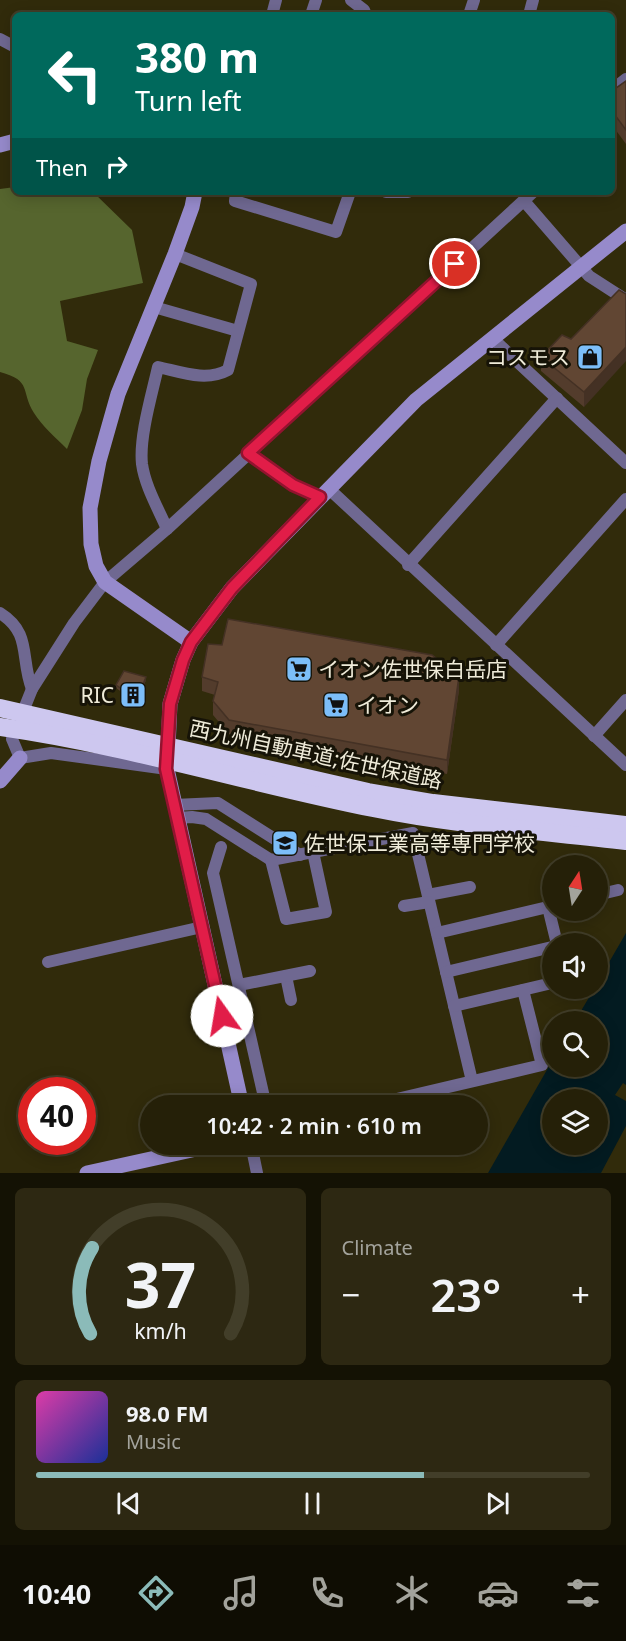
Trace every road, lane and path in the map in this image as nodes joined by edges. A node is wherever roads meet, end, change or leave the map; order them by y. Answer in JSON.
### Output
{"nodes":[{"id":1,"x":351,"y":0,"type":"edge"},
{"id":2,"x":365,"y":12,"type":"edge"},
{"id":3,"x":194,"y":195,"type":"edge"},
{"id":4,"x":236,"y":195,"type":"edge"},
{"id":5,"x":349,"y":195,"type":"edge"},
{"id":6,"x":528,"y":196,"type":"edge"},
{"id":7,"x":626,"y":231,"type":"edge"},
{"id":8,"x":175,"y":254,"type":"junction"},
{"id":9,"x":581,"y":266,"type":"junction"},
{"id":10,"x":626,"y":300,"type":"edge"},
{"id":11,"x":153,"y":307,"type":"junction"},
{"id":12,"x":238,"y":331,"type":"junction"},
{"id":13,"x":492,"y":338,"type":"junction"},
{"id":14,"x":557,"y":398,"type":"junction"},
{"id":15,"x":248,"y":453,"type":"junction"},
{"id":16,"x":626,"y":463,"type":"edge"},
{"id":17,"x":324,"y":492,"type":"junction"},
{"id":18,"x":626,"y":499,"type":"edge"},
{"id":19,"x":167,"y":529,"type":"junction"},
{"id":20,"x":408,"y":565,"type":"junction"},
{"id":21,"x":105,"y":582,"type":"junction"},
{"id":22,"x":0,"y":613,"type":"edge"},
{"id":23,"x":191,"y":642,"type":"junction"},
{"id":24,"x":496,"y":645,"type":"junction"},
{"id":25,"x":32,"y":689,"type":"junction"},
{"id":26,"x":626,"y":700,"type":"edge"},
{"id":27,"x":0,"y":708,"type":"edge"},
{"id":28,"x":0,"y":727,"type":"edge"},
{"id":29,"x":594,"y":736,"type":"junction"},
{"id":30,"x":20,"y":758,"type":"junction"},
{"id":31,"x":626,"y":765,"type":"edge"},
{"id":32,"x":166,"y":769,"type":"junction"},
{"id":33,"x":0,"y":781,"type":"edge"},
{"id":34,"x":176,"y":811,"type":"junction"},
{"id":35,"x":626,"y":825,"type":"edge"},
{"id":36,"x":626,"y":834,"type":"edge"},
{"id":37,"x":626,"y":841,"type":"edge"},
{"id":38,"x":221,"y":848,"type":"dead end"},
{"id":39,"x":313,"y":852,"type":"junction"},
{"id":40,"x":300,"y":855,"type":"junction"},
{"id":41,"x":271,"y":860,"type":"junction"},
{"id":42,"x":470,"y":887,"type":"dead end"},
{"id":43,"x":618,"y":890,"type":"dead end"},
{"id":44,"x":608,"y":892,"type":"edge"},
{"id":45,"x":429,"y":898,"type":"junction"},
{"id":46,"x":404,"y":906,"type":"dead end"},
{"id":47,"x":542,"y":908,"type":"edge"},
{"id":48,"x":202,"y":927,"type":"junction"},
{"id":49,"x":437,"y":933,"type":"junction"},
{"id":50,"x":542,"y":949,"type":"edge"},
{"id":51,"x":48,"y":962,"type":"dead end"},
{"id":52,"x":310,"y":971,"type":"dead end"},
{"id":53,"x":446,"y":972,"type":"junction"},
{"id":54,"x":286,"y":976,"type":"junction"},
{"id":55,"x":239,"y":985,"type":"junction"},
{"id":56,"x":542,"y":985,"type":"edge"},
{"id":57,"x":523,"y":990,"type":"junction"},
{"id":58,"x":291,"y":1000,"type":"dead end"},
{"id":59,"x":454,"y":1006,"type":"junction"},
{"id":60,"x":472,"y":1081,"type":"junction"},
{"id":61,"x":240,"y":1095,"type":"edge"},
{"id":62,"x":264,"y":1095,"type":"edge"},
{"id":63,"x":413,"y":1095,"type":"edge"},
{"id":64,"x":169,"y":1155,"type":"edge"},
{"id":65,"x":253,"y":1155,"type":"edge"},
{"id":66,"x":87,"y":1173,"type":"edge"},
{"id":67,"x":257,"y":1173,"type":"edge"}],
"edges":[{"from":1,"to":2,"type":"street"},
{"from":3,"to":8,"type":"street"},
{"from":4,"to":5,"type":"street"},
{"from":6,"to":9,"type":"street"},
{"from":6,"to":15,"type":"street"},
{"from":7,"to":9,"type":"street"},
{"from":8,"to":11,"type":"street"},
{"from":8,"to":12,"type":"street"},
{"from":9,"to":10,"type":"street"},
{"from":9,"to":13,"type":"street"},
{"from":11,"to":12,"type":"street"},
{"from":11,"to":21,"type":"street"},
{"from":12,"to":19,"type":"street"},
{"from":13,"to":14,"type":"street"},
{"from":13,"to":17,"type":"street"},
{"from":14,"to":16,"type":"street"},
{"from":14,"to":20,"type":"street"},
{"from":15,"to":17,"type":"street"},
{"from":15,"to":19,"type":"street"},
{"from":17,"to":20,"type":"street"},
{"from":17,"to":23,"type":"street"},
{"from":18,"to":24,"type":"street"},
{"from":19,"to":21,"type":"street"},
{"from":20,"to":24,"type":"street"},
{"from":21,"to":23,"type":"street"},
{"from":21,"to":25,"type":"street"},
{"from":22,"to":25,"type":"street"},
{"from":23,"to":32,"type":"street"},
{"from":24,"to":29,"type":"street"},
{"from":25,"to":30,"type":"street"},
{"from":26,"to":29,"type":"street"},
{"from":27,"to":35,"type":"highway","name":"西九州自動車道;佐世保道路"},
{"from":28,"to":37,"type":"highway","name":"西九州自動車道;佐世保道路"},
{"from":29,"to":31,"type":"street"},
{"from":30,"to":32,"type":"street"},
{"from":30,"to":33,"type":"street"},
{"from":32,"to":34,"type":"street"},
{"from":32,"to":36,"type":"street"},
{"from":34,"to":40,"type":"street"},
{"from":34,"to":41,"type":"street"},
{"from":34,"to":48,"type":"street"},
{"from":38,"to":55,"type":"street"},
{"from":39,"to":40,"type":"street"},
{"from":39,"to":41,"type":"street"},
{"from":39,"to":45,"type":"street"},
{"from":40,"to":41,"type":"street"},
{"from":42,"to":45,"type":"street"},
{"from":43,"to":44,"type":"street"},
{"from":45,"to":46,"type":"street"},
{"from":45,"to":49,"type":"street"},
{"from":47,"to":49,"type":"street"},
{"from":48,"to":51,"type":"street"},
{"from":48,"to":61,"type":"street"},
{"from":49,"to":53,"type":"street"},
{"from":50,"to":53,"type":"street"},
{"from":52,"to":54,"type":"street"},
{"from":53,"to":59,"type":"street"},
{"from":54,"to":55,"type":"street"},
{"from":54,"to":58,"type":"street"},
{"from":55,"to":62,"type":"street"},
{"from":56,"to":57,"type":"street"},
{"from":57,"to":59,"type":"street"},
{"from":57,"to":60,"type":"street"},
{"from":59,"to":60,"type":"street"},
{"from":60,"to":63,"type":"street"},
{"from":64,"to":66,"type":"street"},
{"from":65,"to":67,"type":"street"}]}
